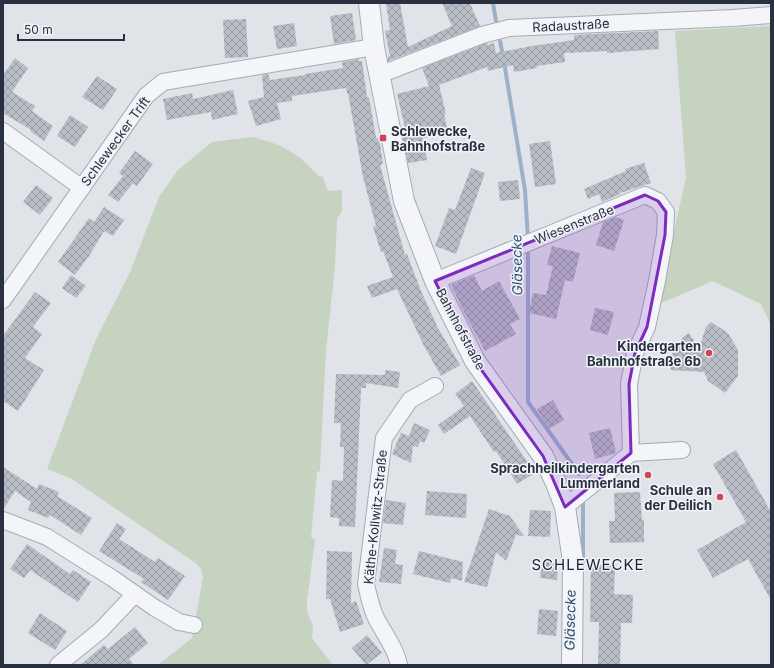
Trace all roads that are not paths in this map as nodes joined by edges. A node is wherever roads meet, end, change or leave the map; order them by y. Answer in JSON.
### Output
{"nodes":[{"id":1,"x":368,"y":3,"type":"edge"},
{"id":2,"x":771,"y":15,"type":"edge"},
{"id":3,"x":374,"y":47,"type":"junction"},
{"id":4,"x":379,"y":75,"type":"junction"},
{"id":5,"x":3,"y":131,"type":"edge"},
{"id":6,"x":82,"y":188,"type":"junction"},
{"id":7,"x":435,"y":281,"type":"junction"},
{"id":8,"x":3,"y":300,"type":"edge"},
{"id":9,"x":436,"y":386,"type":"dead end"},
{"id":10,"x":682,"y":450,"type":"dead end"},
{"id":11,"x":631,"y":453,"type":"junction"},
{"id":12,"x":564,"y":507,"type":"junction"},
{"id":13,"x":3,"y":520,"type":"edge"},
{"id":14,"x":135,"y":594,"type":"junction"},
{"id":15,"x":194,"y":625,"type":"dead end"},
{"id":16,"x":58,"y":665,"type":"edge"},
{"id":17,"x":399,"y":665,"type":"edge"},
{"id":18,"x":572,"y":665,"type":"edge"}],
"edges":[{"from":1,"to":3,"type":"street","name":"Bahnhofstraße"},
{"from":2,"to":4,"type":"street","name":"Radaustraße"},
{"from":3,"to":4,"type":"street","name":"Bahnhofstraße"},
{"from":3,"to":6,"type":"street","name":"Schlewecker Trift"},
{"from":4,"to":7,"type":"street","name":"Bahnhofstraße"},
{"from":5,"to":6,"type":"street"},
{"from":6,"to":8,"type":"street","name":"Schlewecker Trift"},
{"from":7,"to":11,"type":"street","name":"Wiesenstraße"},
{"from":7,"to":12,"type":"street","name":"Bahnhofstraße"},
{"from":9,"to":17,"type":"street","name":"Käthe-Kollwitz-Straße"},
{"from":10,"to":11,"type":"street"},
{"from":11,"to":12,"type":"street"},
{"from":12,"to":18,"type":"street","name":"Bahnhofstraße"},
{"from":13,"to":14,"type":"street"},
{"from":14,"to":15,"type":"street"},
{"from":14,"to":16,"type":"street"}]}
